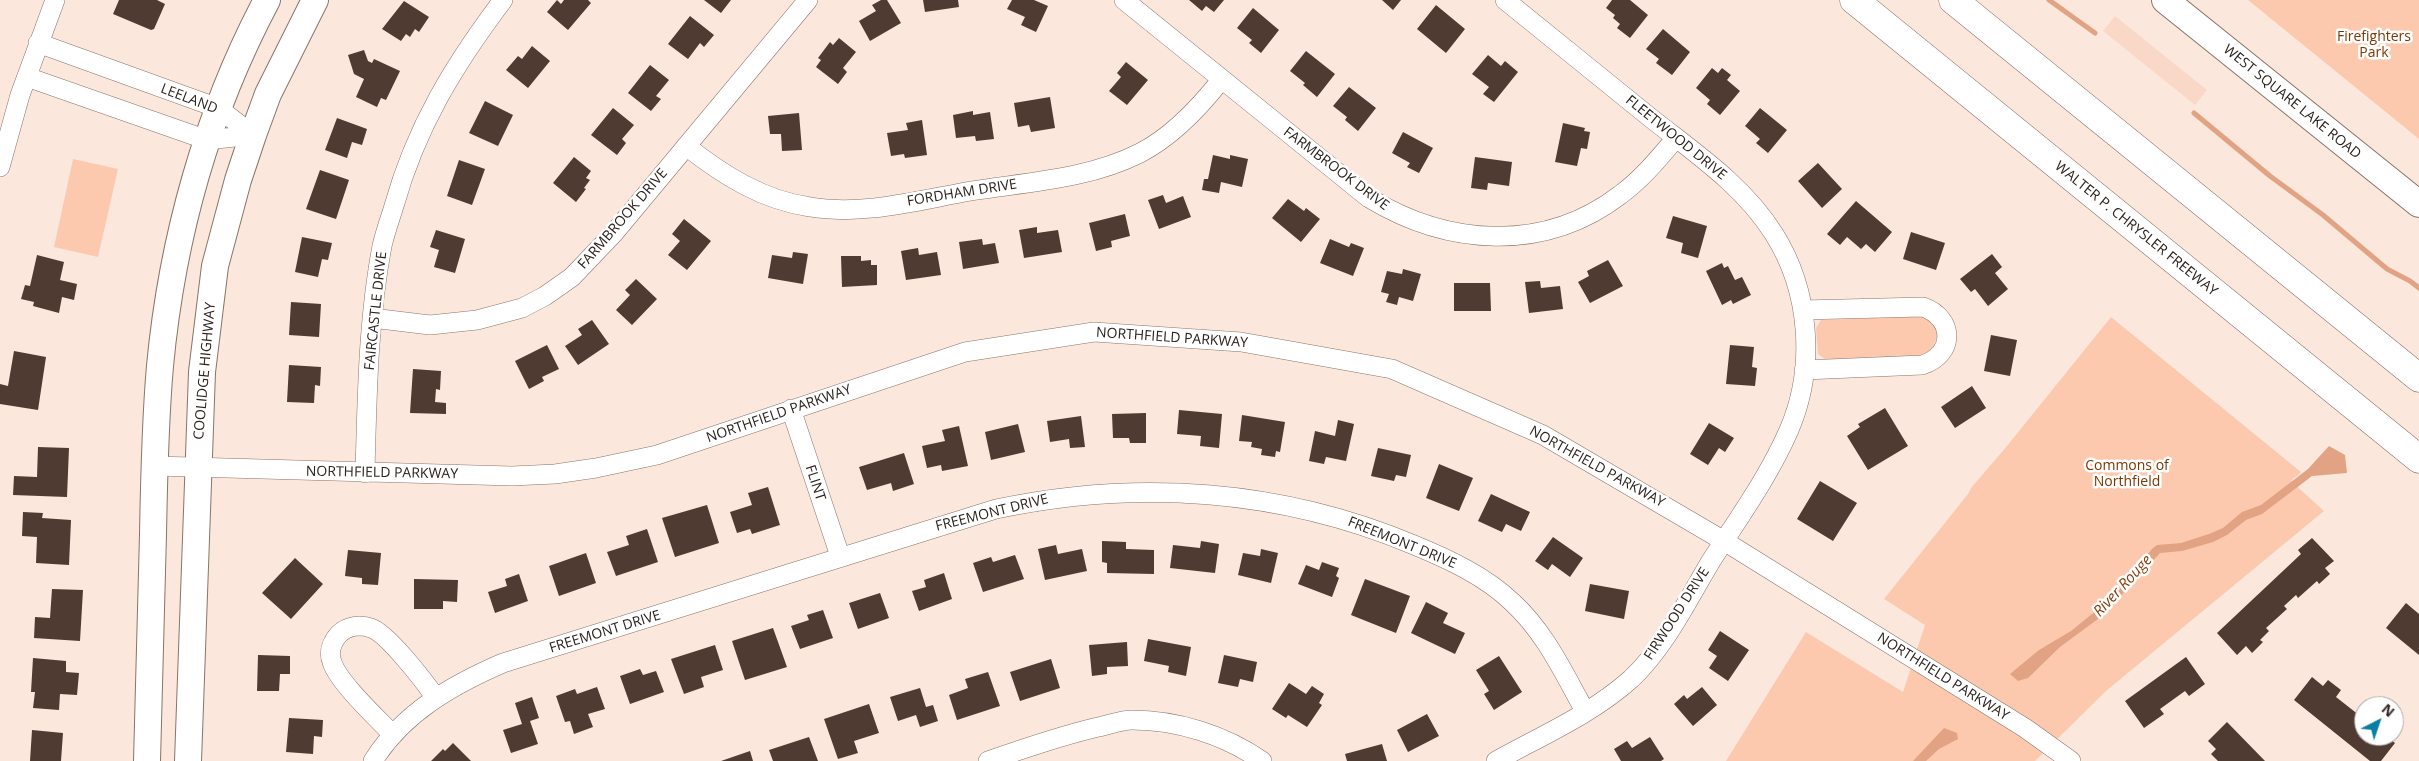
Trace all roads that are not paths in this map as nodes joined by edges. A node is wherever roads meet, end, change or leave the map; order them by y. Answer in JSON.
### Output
{"nodes":[{"id":1,"x":55,"y":0,"type":"edge"},
{"id":2,"x":267,"y":0,"type":"edge"},
{"id":3,"x":315,"y":0,"type":"edge"},
{"id":4,"x":503,"y":0,"type":"edge"},
{"id":5,"x":808,"y":0,"type":"edge"},
{"id":6,"x":1124,"y":0,"type":"edge"},
{"id":7,"x":1505,"y":0,"type":"edge"},
{"id":8,"x":1854,"y":0,"type":"edge"},
{"id":9,"x":1953,"y":0,"type":"edge"},
{"id":10,"x":2165,"y":0,"type":"edge"},
{"id":11,"x":38,"y":43,"type":"junction"},
{"id":12,"x":27,"y":77,"type":"junction"},
{"id":13,"x":1222,"y":80,"type":"junction"},
{"id":14,"x":218,"y":108,"type":"junction"},
{"id":15,"x":253,"y":135,"type":"junction"},
{"id":16,"x":1676,"y":138,"type":"junction"},
{"id":17,"x":207,"y":140,"type":"junction"},
{"id":18,"x":686,"y":146,"type":"junction"},
{"id":19,"x":0,"y":167,"type":"edge"},
{"id":20,"x":2419,"y":204,"type":"edge"},
{"id":21,"x":1803,"y":310,"type":"junction"},
{"id":22,"x":372,"y":318,"type":"junction"},
{"id":23,"x":1804,"y":370,"type":"junction"},
{"id":24,"x":2419,"y":378,"type":"edge"},
{"id":25,"x":791,"y":409,"type":"junction"},
{"id":26,"x":2419,"y":459,"type":"edge"},
{"id":27,"x":155,"y":466,"type":"junction"},
{"id":28,"x":197,"y":467,"type":"junction"},
{"id":29,"x":365,"y":473,"type":"junction"},
{"id":30,"x":1724,"y":541,"type":"junction"},
{"id":31,"x":840,"y":556,"type":"junction"},
{"id":32,"x":436,"y":697,"type":"junction"},
{"id":33,"x":1585,"y":711,"type":"junction"},
{"id":34,"x":392,"y":735,"type":"junction"},
{"id":35,"x":146,"y":761,"type":"edge"},
{"id":36,"x":188,"y":761,"type":"edge"},
{"id":37,"x":372,"y":761,"type":"edge"},
{"id":38,"x":988,"y":761,"type":"edge"},
{"id":39,"x":1262,"y":761,"type":"edge"},
{"id":40,"x":1496,"y":761,"type":"edge"},
{"id":41,"x":2071,"y":761,"type":"edge"}],
"edges":[{"from":1,"to":11,"type":"street"},
{"from":2,"to":14,"type":"main road"},
{"from":3,"to":15,"type":"main road","name":"COOLIDGE HIGHWAY"},
{"from":4,"to":22,"type":"street","name":"FAIRCASTLE DRIVE"},
{"from":5,"to":18,"type":"street","name":"FARMBROOK DRIVE"},
{"from":6,"to":13,"type":"street","name":"FARMBROOK DRIVE"},
{"from":7,"to":16,"type":"street","name":"FLEETWOOD DRIVE"},
{"from":8,"to":26,"type":"highway","name":"WALTER P. CHRYSLER FREEWAY"},
{"from":9,"to":24,"type":"highway"},
{"from":10,"to":20,"type":"main road","name":"WEST SQUARE LAKE ROAD"},
{"from":11,"to":12,"type":"street"},
{"from":11,"to":14,"type":"street","name":"LEELAND"},
{"from":12,"to":17,"type":"street"},
{"from":12,"to":19,"type":"street"},
{"from":13,"to":16,"type":"street","name":"FARMBROOK DRIVE"},
{"from":13,"to":18,"type":"street","name":"FORDHAM DRIVE"},
{"from":14,"to":15,"type":"street","name":"LEELAND"},
{"from":14,"to":17,"type":"main road"},
{"from":15,"to":17,"type":"street"},
{"from":15,"to":28,"type":"main road","name":"COOLIDGE HIGHWAY"},
{"from":16,"to":21,"type":"street","name":"FLEETWOOD DRIVE"},
{"from":17,"to":27,"type":"main road"},
{"from":18,"to":22,"type":"street","name":"FARMBROOK DRIVE"},
{"from":21,"to":23,"type":"street","name":"FLEETWOOD DRIVE"},
{"from":21,"to":23,"type":"street"},
{"from":22,"to":29,"type":"street","name":"FAIRCASTLE DRIVE"},
{"from":23,"to":30,"type":"street","name":"FLEETWOOD DRIVE"},
{"from":25,"to":29,"type":"street","name":"NORTHFIELD PARKWAY"},
{"from":25,"to":30,"type":"street","name":"NORTHFIELD PARKWAY"},
{"from":25,"to":31,"type":"street","name":"FLINT"},
{"from":27,"to":28,"type":"street","name":"NORTHFIELD PARKWAY"},
{"from":27,"to":35,"type":"main road"},
{"from":28,"to":29,"type":"street","name":"NORTHFIELD PARKWAY"},
{"from":28,"to":36,"type":"main road","name":"COOLIDGE HIGHWAY"},
{"from":30,"to":33,"type":"street","name":"FIRWOOD DRIVE"},
{"from":30,"to":41,"type":"street","name":"NORTHFIELD PARKWAY"},
{"from":31,"to":32,"type":"street","name":"FREEMONT DRIVE"},
{"from":31,"to":33,"type":"street","name":"FREEMONT DRIVE"},
{"from":32,"to":34,"type":"street","name":"FREEMONT DRIVE"},
{"from":32,"to":34,"type":"street"},
{"from":33,"to":40,"type":"street","name":"FIRWOOD DRIVE"},
{"from":34,"to":37,"type":"street","name":"FREEMONT DRIVE"},
{"from":38,"to":39,"type":"street"}]}
